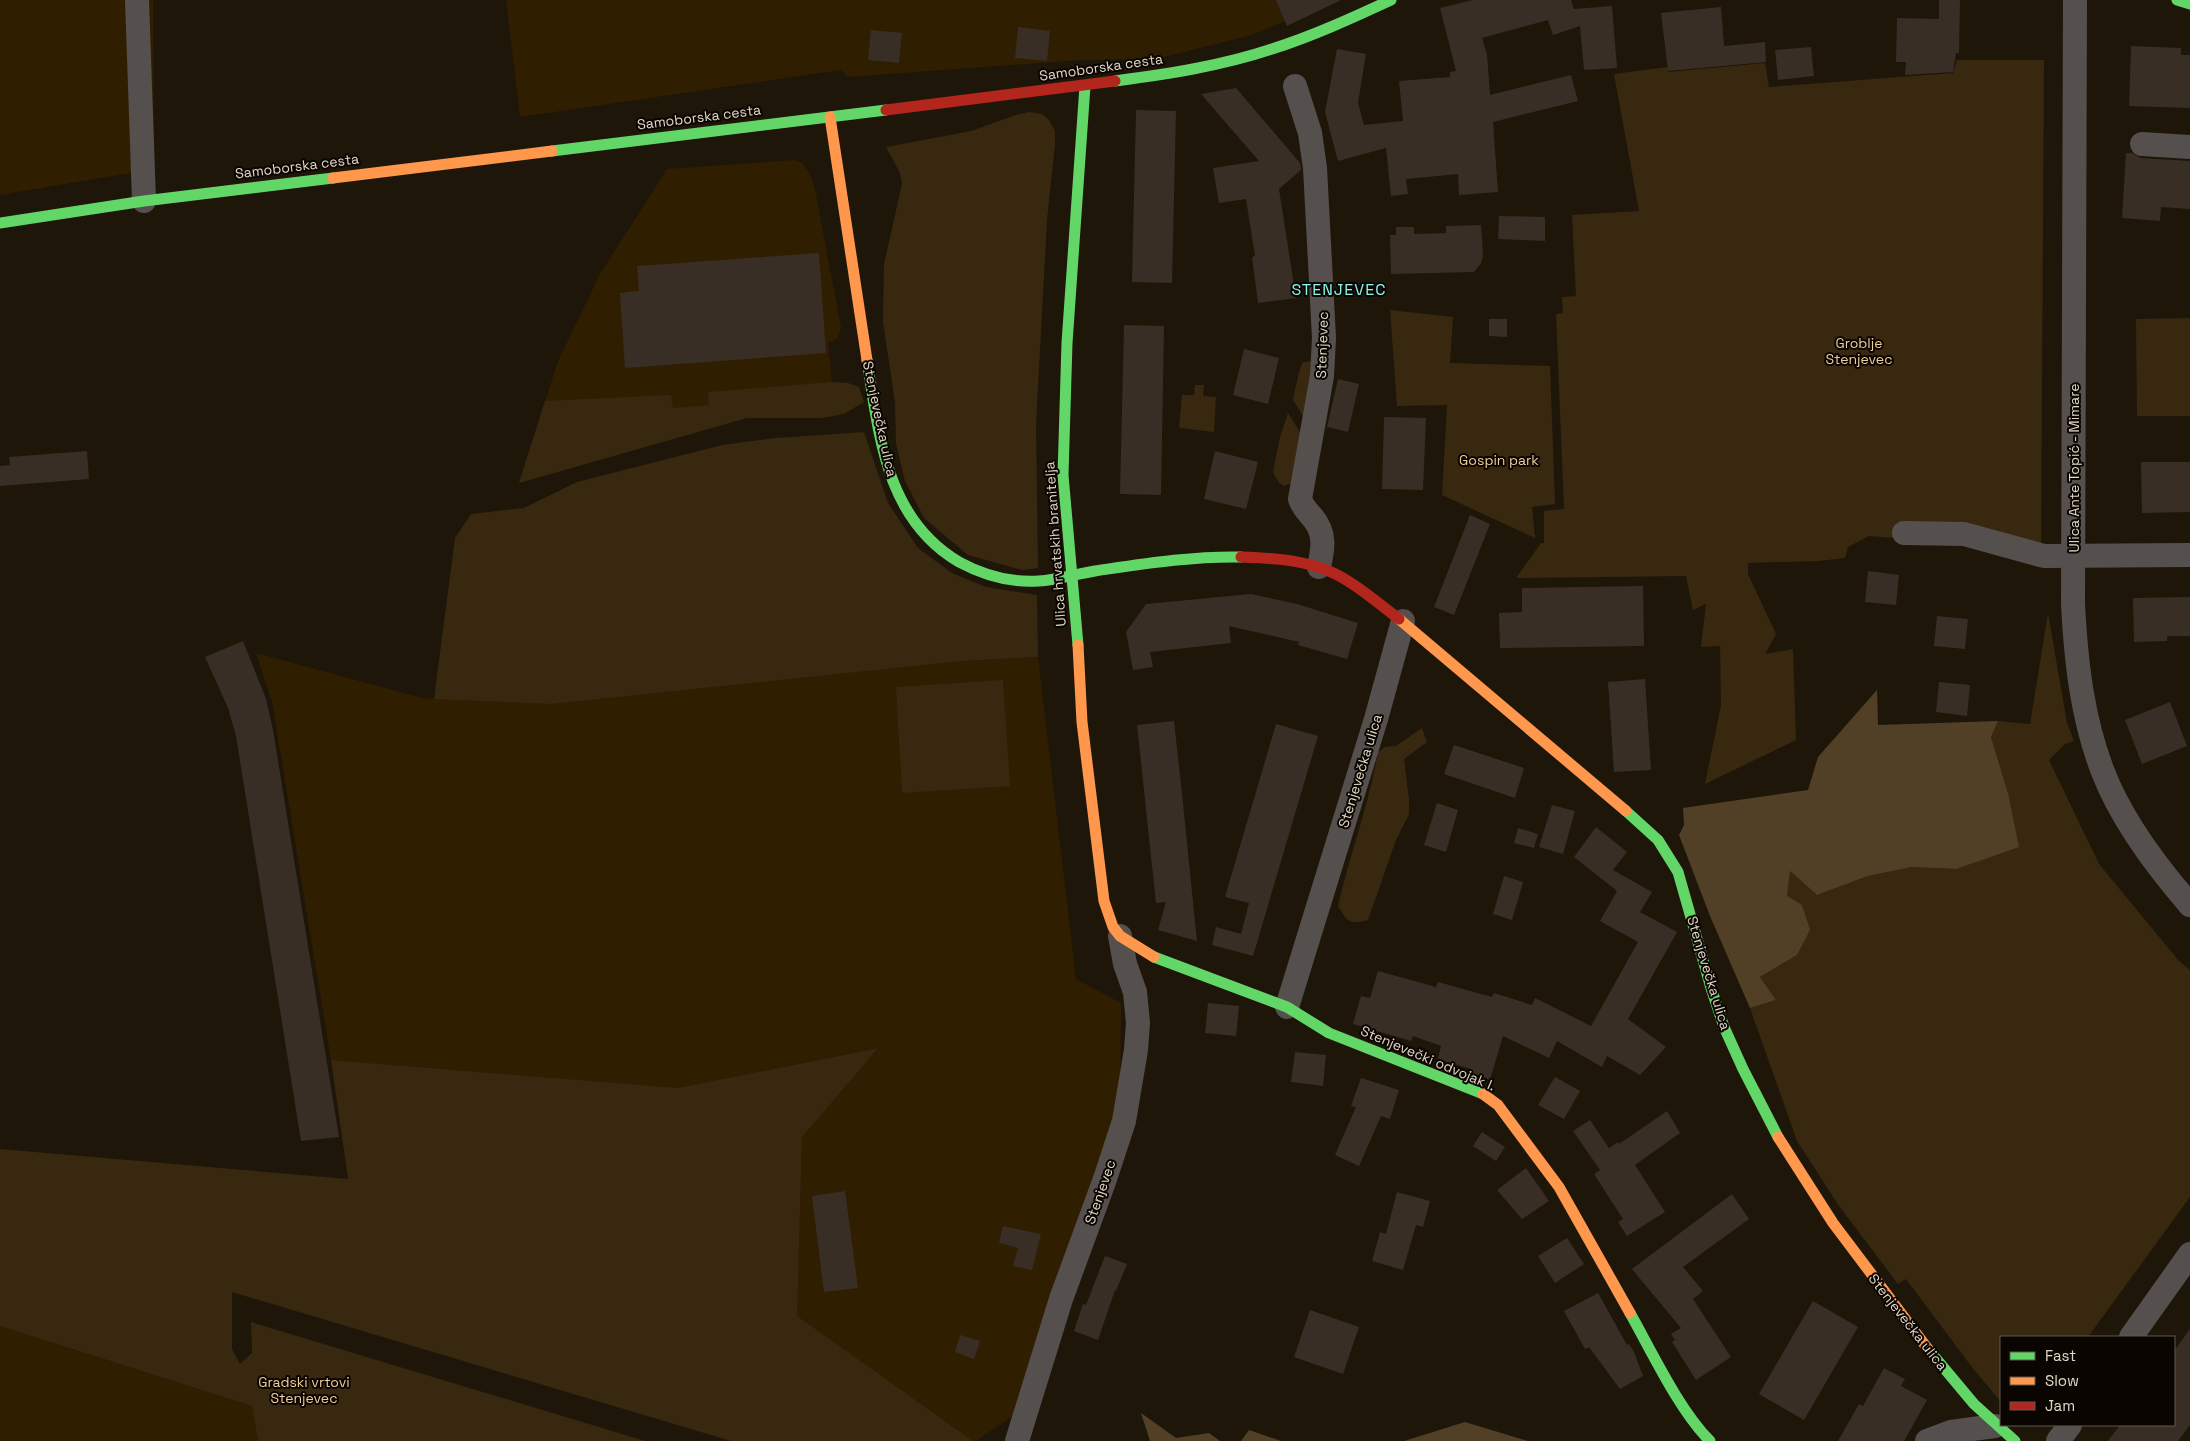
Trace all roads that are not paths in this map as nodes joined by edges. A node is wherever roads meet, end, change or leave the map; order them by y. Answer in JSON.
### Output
{"nodes":[{"id":1,"x":137,"y":0,"type":"edge"},
{"id":2,"x":1391,"y":0,"type":"edge"},
{"id":3,"x":2075,"y":0,"type":"edge"},
{"id":4,"x":2177,"y":0,"type":"edge"},
{"id":5,"x":2190,"y":4,"type":"edge"},
{"id":6,"x":1085,"y":86,"type":"junction"},
{"id":7,"x":1295,"y":86,"type":"dead end"},
{"id":8,"x":830,"y":117,"type":"junction"},
{"id":9,"x":2142,"y":144,"type":"dead end"},
{"id":10,"x":2190,"y":147,"type":"edge"},
{"id":11,"x":144,"y":201,"type":"junction"},
{"id":12,"x":0,"y":223,"type":"edge"},
{"id":13,"x":1904,"y":533,"type":"dead end"},
{"id":14,"x":2190,"y":554,"type":"edge"},
{"id":15,"x":2073,"y":555,"type":"junction"},
{"id":16,"x":1319,"y":567,"type":"junction"},
{"id":17,"x":1073,"y":575,"type":"junction"},
{"id":18,"x":1403,"y":621,"type":"junction"},
{"id":19,"x":2190,"y":905,"type":"edge"},
{"id":20,"x":1120,"y":936,"type":"junction"},
{"id":21,"x":1287,"y":1007,"type":"junction"},
{"id":22,"x":2190,"y":1254,"type":"edge"},
{"id":23,"x":2132,"y":1336,"type":"edge"},
{"id":24,"x":1995,"y":1426,"type":"junction"},
{"id":25,"x":2069,"y":1426,"type":"edge"},
{"id":26,"x":1017,"y":1441,"type":"edge"},
{"id":27,"x":1710,"y":1441,"type":"edge"},
{"id":28,"x":1927,"y":1441,"type":"edge"},
{"id":29,"x":2015,"y":1441,"type":"edge"},
{"id":30,"x":2058,"y":1441,"type":"edge"}],
"edges":[{"from":1,"to":11,"type":"street"},
{"from":2,"to":6,"type":"street","name":"Samoborska cesta"},
{"from":3,"to":15,"type":"street","name":"Ulica Ante Topić - Mimare"},
{"from":4,"to":5,"type":"street"},
{"from":6,"to":8,"type":"street","name":"Samoborska cesta"},
{"from":6,"to":17,"type":"street","name":"Ulica hrvatskih branitelja"},
{"from":7,"to":16,"type":"street","name":"Stenjevec"},
{"from":8,"to":11,"type":"street","name":"Samoborska cesta"},
{"from":8,"to":17,"type":"street","name":"Stenjevečka ulica"},
{"from":9,"to":10,"type":"street"},
{"from":11,"to":12,"type":"street","name":"Samoborska cesta"},
{"from":13,"to":15,"type":"street"},
{"from":14,"to":15,"type":"street"},
{"from":15,"to":19,"type":"street","name":"Ulica Ante Topić - Mimare"},
{"from":16,"to":17,"type":"street","name":"Stenjevečka ulica"},
{"from":16,"to":18,"type":"street","name":"Stenjevečka ulica"},
{"from":17,"to":20,"type":"street","name":"Ulica hrvatskih branitelja"},
{"from":18,"to":21,"type":"street","name":"Stenjevečka ulica"},
{"from":18,"to":24,"type":"street","name":"Stenjevečka ulica"},
{"from":20,"to":21,"type":"street","name":"Stenjevečki odvojak I."},
{"from":20,"to":26,"type":"street","name":"Stenjevec"},
{"from":21,"to":27,"type":"street","name":"Stenjevečki odvojak I."},
{"from":22,"to":23,"type":"street"},
{"from":24,"to":28,"type":"street"},
{"from":24,"to":29,"type":"street","name":"Stenjevečka ulica"},
{"from":25,"to":30,"type":"street"}]}
